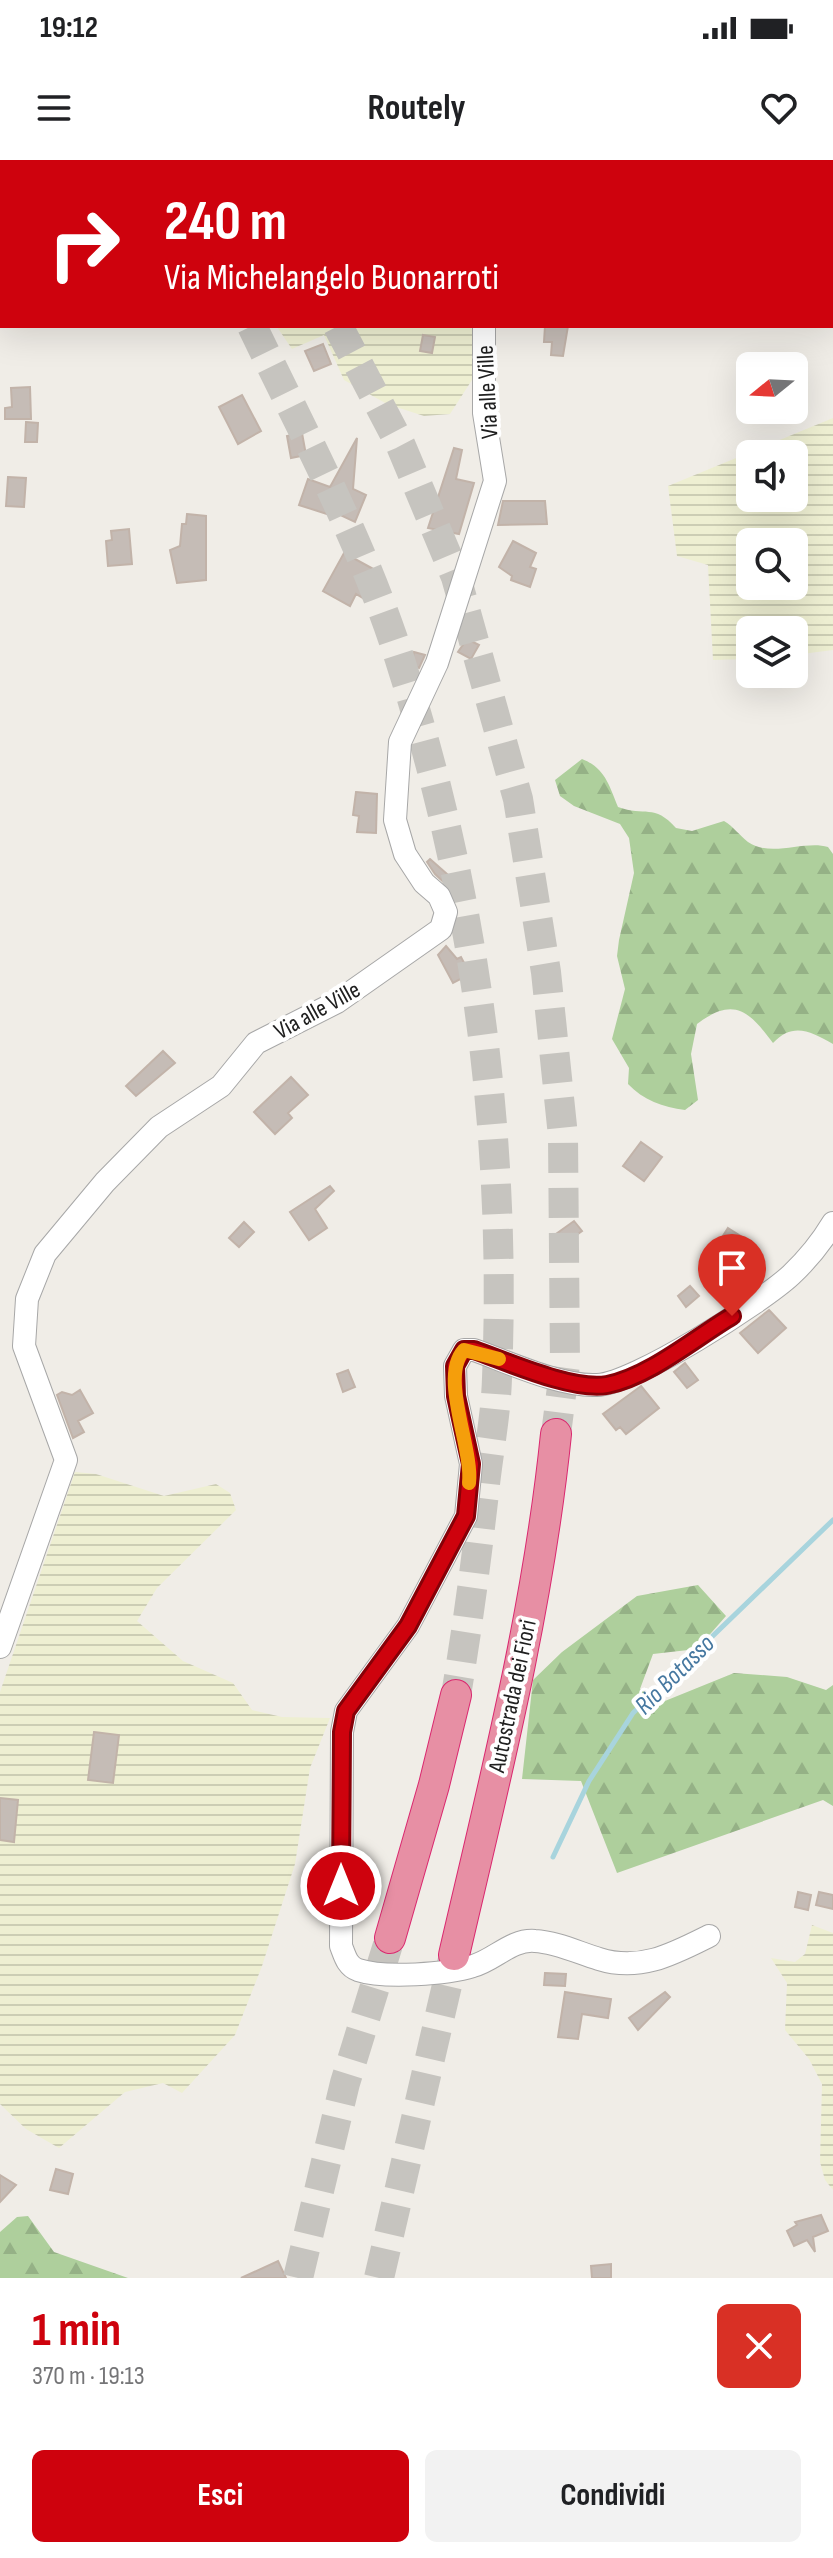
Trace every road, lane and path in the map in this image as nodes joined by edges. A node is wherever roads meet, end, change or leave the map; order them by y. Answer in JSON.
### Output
{"nodes":[{"id":1,"x":484,"y":328,"type":"edge"},
{"id":2,"x":833,"y":1223,"type":"edge"},
{"id":3,"x":556,"y":1434,"type":"tunnel mouth"},
{"id":4,"x":0,"y":1647,"type":"edge"},
{"id":5,"x":456,"y":1695,"type":"tunnel mouth"},
{"id":6,"x":709,"y":1936,"type":"dead end"},
{"id":7,"x":390,"y":1938,"type":"tunnel mouth"},
{"id":8,"x":454,"y":1955,"type":"tunnel mouth"}],
"edges":[{"from":1,"to":4,"type":"street","name":"Via alle Ville"},
{"from":2,"to":6,"type":"street"},
{"from":3,"to":8,"type":"highway","name":"Autostrada dei Fiori"},
{"from":5,"to":7,"type":"highway"}]}
